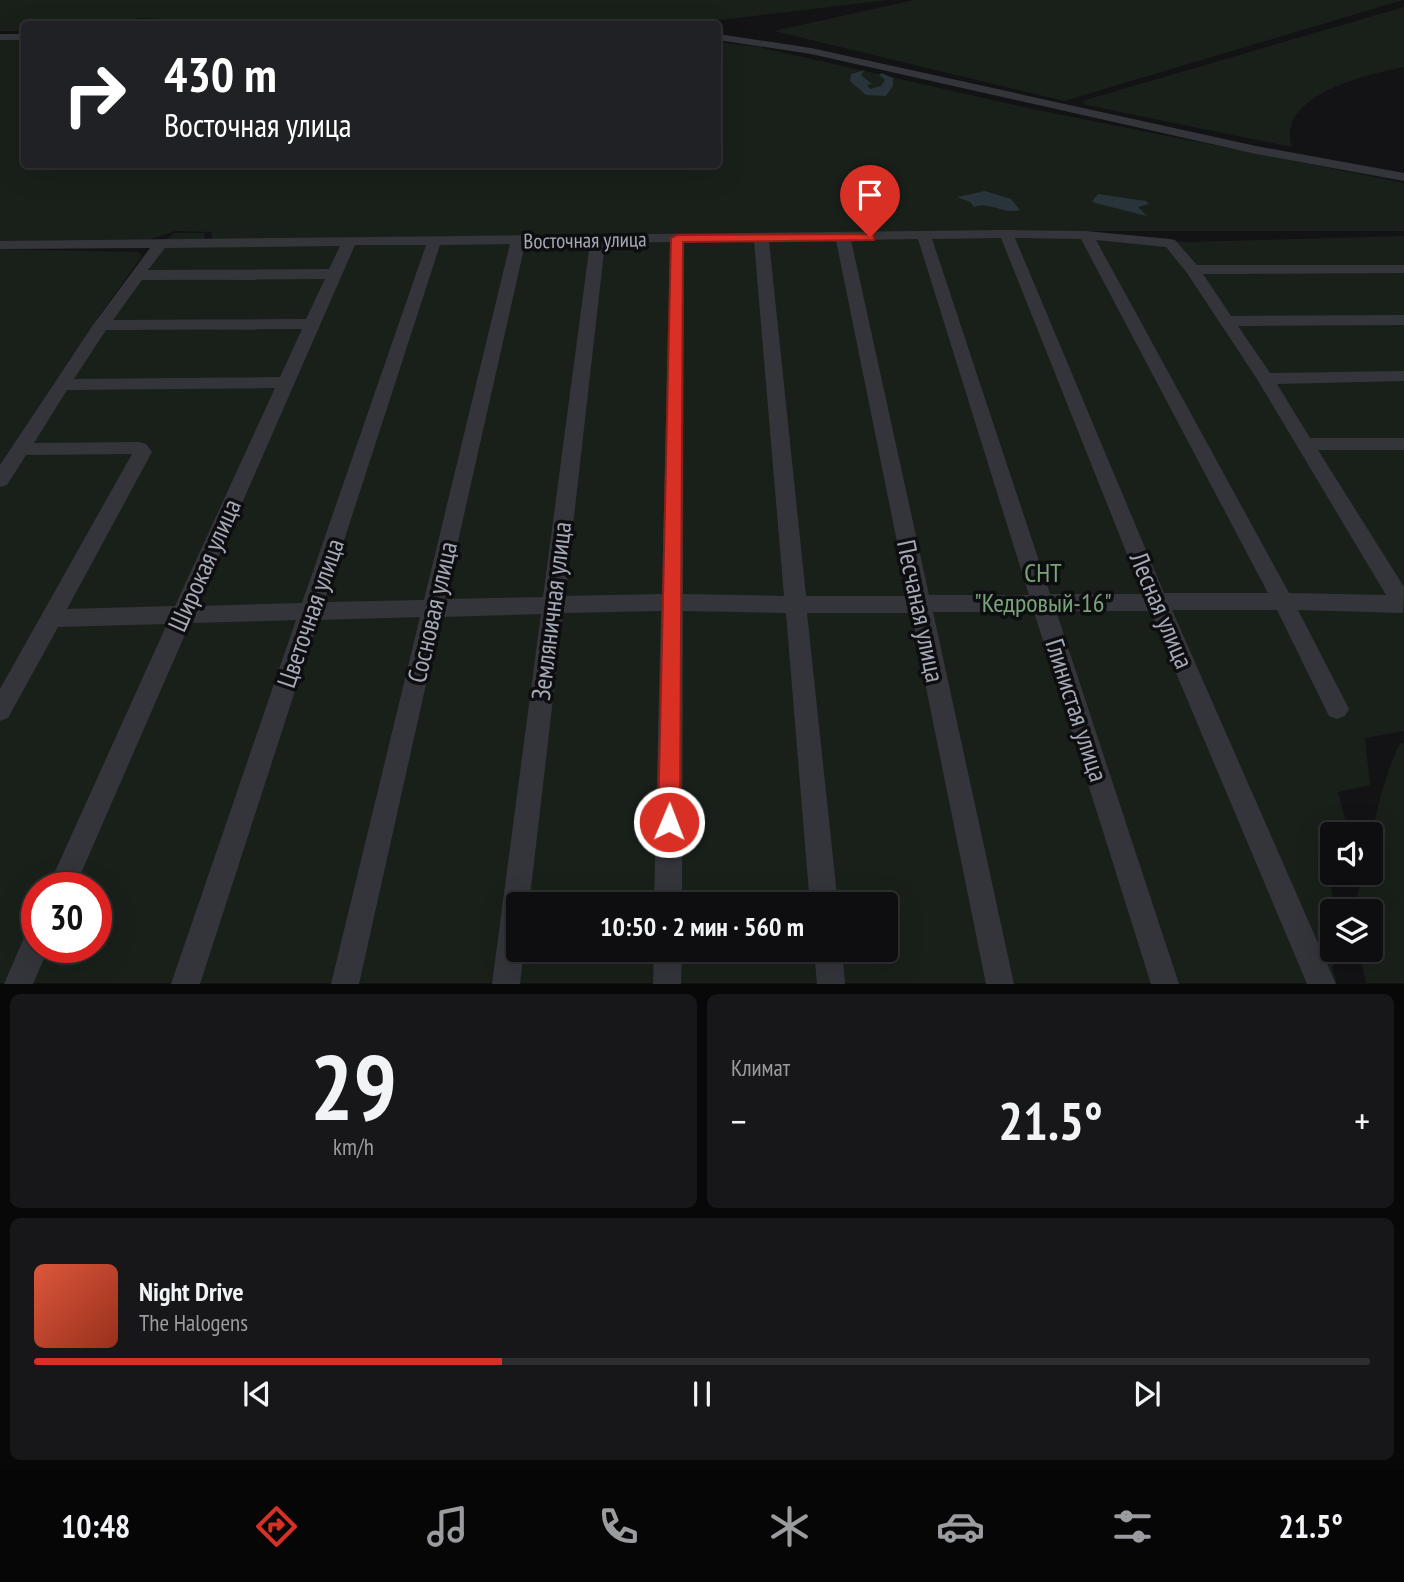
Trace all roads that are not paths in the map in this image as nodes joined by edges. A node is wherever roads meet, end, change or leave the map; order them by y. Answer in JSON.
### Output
{"nodes":[{"id":1,"x":0,"y":37,"type":"edge"},
{"id":2,"x":21,"y":37,"type":"edge"},
{"id":3,"x":721,"y":37,"type":"edge"},
{"id":4,"x":1404,"y":177,"type":"edge"},
{"id":5,"x":1006,"y":234,"type":"junction"},
{"id":6,"x":1086,"y":235,"type":"junction"},
{"id":7,"x":924,"y":236,"type":"junction"},
{"id":8,"x":761,"y":237,"type":"junction"},
{"id":9,"x":677,"y":238,"type":"junction"},
{"id":10,"x":843,"y":238,"type":"junction"},
{"id":11,"x":598,"y":239,"type":"junction"},
{"id":12,"x":519,"y":241,"type":"junction"},
{"id":13,"x":434,"y":242,"type":"junction"},
{"id":14,"x":160,"y":244,"type":"junction"},
{"id":15,"x":348,"y":244,"type":"junction"},
{"id":16,"x":0,"y":246,"type":"edge"},
{"id":17,"x":17,"y":246,"type":"junction"},
{"id":18,"x":0,"y":263,"type":"edge"},
{"id":19,"x":1404,"y":269,"type":"edge"},
{"id":20,"x":1193,"y":270,"type":"junction"},
{"id":21,"x":333,"y":274,"type":"junction"},
{"id":22,"x":138,"y":275,"type":"junction"},
{"id":23,"x":1404,"y":320,"type":"edge"},
{"id":24,"x":1227,"y":321,"type":"junction"},
{"id":25,"x":311,"y":324,"type":"junction"},
{"id":26,"x":101,"y":325,"type":"junction"},
{"id":27,"x":1404,"y":376,"type":"edge"},
{"id":28,"x":1265,"y":379,"type":"junction"},
{"id":29,"x":286,"y":382,"type":"junction"},
{"id":30,"x":64,"y":385,"type":"junction"},
{"id":31,"x":1305,"y":444,"type":"junction"},
{"id":32,"x":1404,"y":444,"type":"edge"},
{"id":33,"x":23,"y":449,"type":"junction"},
{"id":34,"x":0,"y":480,"type":"edge"},
{"id":35,"x":1157,"y":601,"type":"junction"},
{"id":36,"x":1283,"y":601,"type":"junction"},
{"id":37,"x":672,"y":602,"type":"junction"},
{"id":38,"x":919,"y":602,"type":"junction"},
{"id":39,"x":1043,"y":602,"type":"junction"},
{"id":40,"x":552,"y":603,"type":"junction"},
{"id":41,"x":1403,"y":604,"type":"edge"},
{"id":42,"x":796,"y":605,"type":"junction"},
{"id":43,"x":433,"y":608,"type":"junction"},
{"id":44,"x":312,"y":609,"type":"junction"},
{"id":45,"x":182,"y":615,"type":"junction"},
{"id":46,"x":53,"y":618,"type":"junction"},
{"id":47,"x":1337,"y":709,"type":"dead end"},
{"id":48,"x":0,"y":711,"type":"edge"},
{"id":49,"x":68,"y":872,"type":"edge"},
{"id":50,"x":668,"y":892,"type":"edge"},
{"id":51,"x":823,"y":892,"type":"edge"},
{"id":52,"x":668,"y":962,"type":"edge"},
{"id":53,"x":829,"y":962,"type":"edge"},
{"id":54,"x":27,"y":963,"type":"edge"},
{"id":55,"x":18,"y":984,"type":"edge"},
{"id":56,"x":185,"y":984,"type":"edge"},
{"id":57,"x":345,"y":984,"type":"edge"},
{"id":58,"x":506,"y":984,"type":"edge"},
{"id":59,"x":667,"y":984,"type":"edge"},
{"id":60,"x":831,"y":984,"type":"edge"},
{"id":61,"x":1000,"y":984,"type":"edge"},
{"id":62,"x":1165,"y":984,"type":"edge"},
{"id":63,"x":1322,"y":984,"type":"edge"}],
"edges":[{"from":1,"to":2,"type":"street"},
{"from":3,"to":4,"type":"street"},
{"from":5,"to":6,"type":"street","name":"Восточная улица"},
{"from":5,"to":7,"type":"street","name":"Восточная улица"},
{"from":5,"to":35,"type":"street","name":"Лесная улица"},
{"from":6,"to":20,"type":"street","name":"Восточная улица"},
{"from":6,"to":36,"type":"street"},
{"from":7,"to":10,"type":"street","name":"Восточная улица"},
{"from":7,"to":39,"type":"street","name":"Глинистая улица"},
{"from":8,"to":9,"type":"street","name":"Восточная улица"},
{"from":8,"to":10,"type":"street","name":"Восточная улица"},
{"from":8,"to":42,"type":"street"},
{"from":9,"to":11,"type":"street","name":"Восточная улица"},
{"from":9,"to":37,"type":"street"},
{"from":10,"to":38,"type":"street","name":"Песчаная улица"},
{"from":11,"to":12,"type":"street","name":"Восточная улица"},
{"from":11,"to":40,"type":"street","name":"Земляничная улица"},
{"from":12,"to":13,"type":"street","name":"Восточная улица"},
{"from":12,"to":43,"type":"street","name":"Сосновая улица"},
{"from":13,"to":15,"type":"street","name":"Восточная улица"},
{"from":13,"to":44,"type":"street","name":"Цветочная улица"},
{"from":14,"to":15,"type":"street","name":"Восточная улица"},
{"from":14,"to":17,"type":"street","name":"Восточная улица"},
{"from":14,"to":22,"type":"street"},
{"from":15,"to":21,"type":"street","name":"Широкая улица"},
{"from":16,"to":17,"type":"street","name":"Восточная улица"},
{"from":17,"to":18,"type":"street"},
{"from":19,"to":20,"type":"street"},
{"from":20,"to":24,"type":"street"},
{"from":21,"to":22,"type":"street"},
{"from":21,"to":25,"type":"street","name":"Широкая улица"},
{"from":22,"to":26,"type":"street"},
{"from":23,"to":24,"type":"street"},
{"from":24,"to":28,"type":"street"},
{"from":25,"to":26,"type":"street"},
{"from":25,"to":29,"type":"street","name":"Широкая улица"},
{"from":26,"to":30,"type":"street"},
{"from":27,"to":28,"type":"street"},
{"from":28,"to":31,"type":"street"},
{"from":29,"to":30,"type":"street"},
{"from":29,"to":45,"type":"street","name":"Широкая улица"},
{"from":30,"to":33,"type":"street"},
{"from":31,"to":32,"type":"street"},
{"from":31,"to":41,"type":"street"},
{"from":33,"to":34,"type":"street"},
{"from":33,"to":46,"type":"street"},
{"from":35,"to":36,"type":"street"},
{"from":35,"to":39,"type":"street"},
{"from":35,"to":63,"type":"street","name":"Лесная улица"},
{"from":36,"to":41,"type":"street"},
{"from":36,"to":47,"type":"street"},
{"from":37,"to":40,"type":"street"},
{"from":37,"to":42,"type":"street"},
{"from":37,"to":50,"type":"street"},
{"from":38,"to":39,"type":"street"},
{"from":38,"to":42,"type":"street"},
{"from":38,"to":61,"type":"street","name":"Песчаная улица"},
{"from":39,"to":62,"type":"street","name":"Глинистая улица"},
{"from":40,"to":43,"type":"street"},
{"from":40,"to":58,"type":"street","name":"Земляничная улица"},
{"from":42,"to":51,"type":"street"},
{"from":43,"to":44,"type":"street"},
{"from":43,"to":57,"type":"street","name":"Сосновая улица"},
{"from":44,"to":45,"type":"street"},
{"from":44,"to":56,"type":"street","name":"Цветочная улица"},
{"from":45,"to":46,"type":"street"},
{"from":45,"to":49,"type":"street","name":"Широкая улица"},
{"from":46,"to":48,"type":"street"},
{"from":52,"to":59,"type":"street"},
{"from":53,"to":60,"type":"street"},
{"from":54,"to":55,"type":"street"}]}
